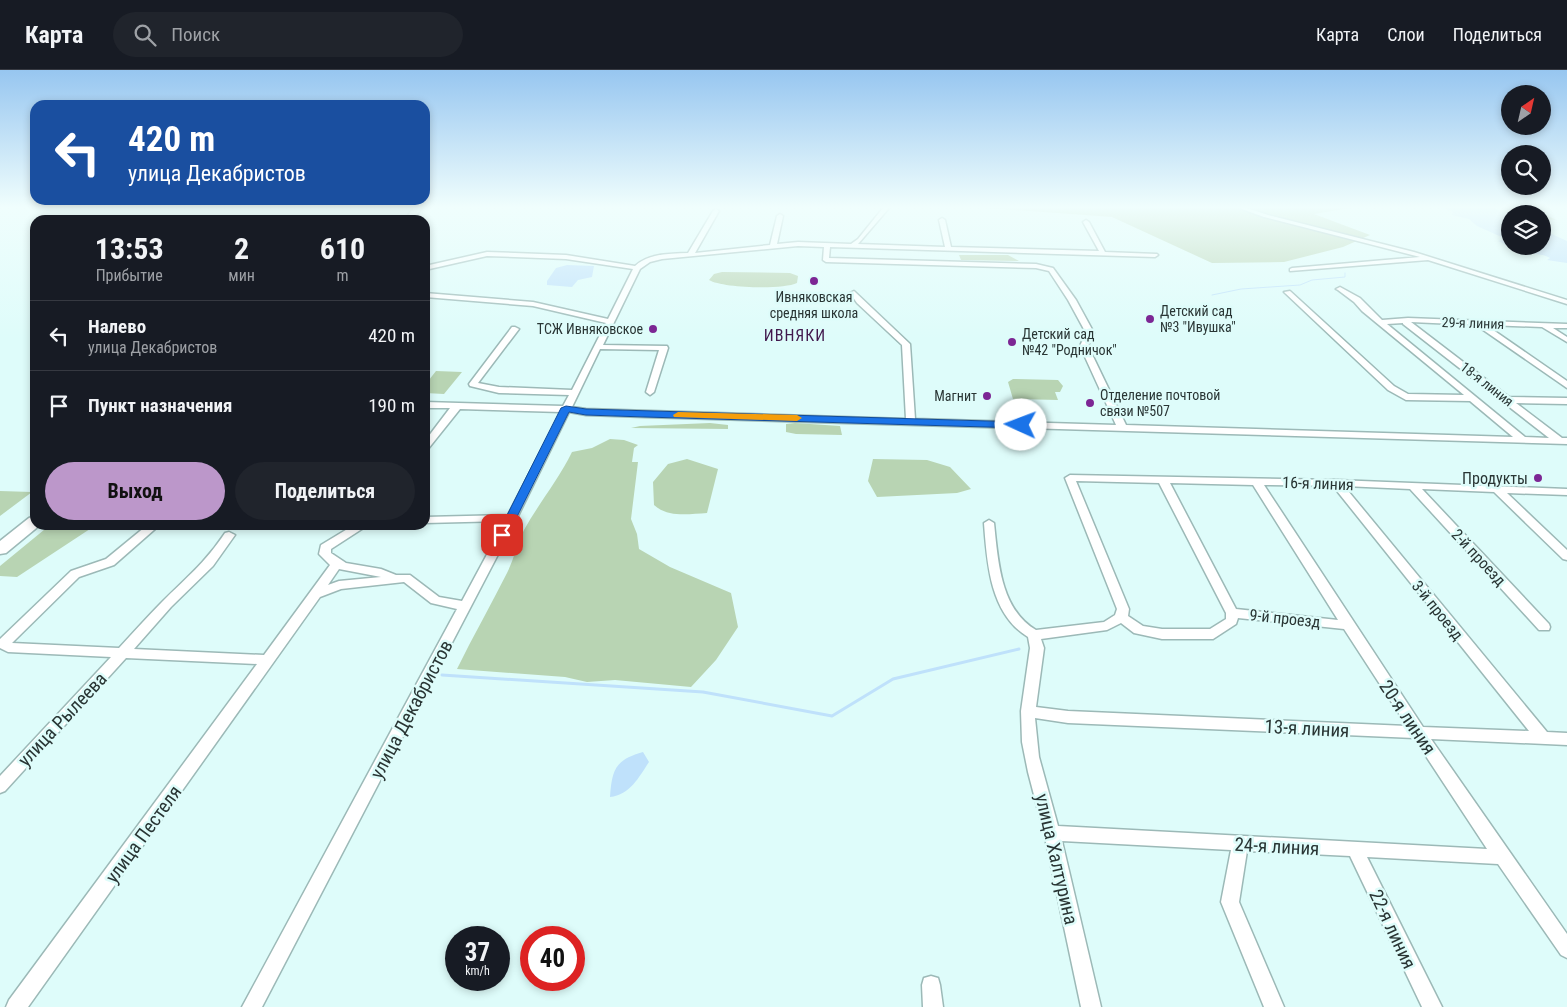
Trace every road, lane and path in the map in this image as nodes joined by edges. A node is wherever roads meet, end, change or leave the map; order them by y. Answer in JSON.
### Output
{"nodes":[{"id":1,"x":714,"y":252,"type":"edge"},
{"id":2,"x":827,"y":252,"type":"edge"},
{"id":3,"x":1044,"y":252,"type":"edge"},
{"id":4,"x":1402,"y":252,"type":"edge"},
{"id":5,"x":690,"y":254,"type":"joint"},
{"id":6,"x":1103,"y":254,"type":"joint"},
{"id":7,"x":1156,"y":255,"type":"dead end"},
{"id":8,"x":1430,"y":259,"type":"junction"},
{"id":9,"x":430,"y":267,"type":"edge"},
{"id":10,"x":637,"y":268,"type":"junction"},
{"id":11,"x":1292,"y":270,"type":"dead end"},
{"id":12,"x":1340,"y":289,"type":"dead end"},
{"id":13,"x":1288,"y":292,"type":"dead end"},
{"id":14,"x":854,"y":293,"type":"dead end"},
{"id":15,"x":430,"y":295,"type":"edge"},
{"id":16,"x":1567,"y":302,"type":"edge"},
{"id":17,"x":610,"y":322,"type":"junction"},
{"id":18,"x":1381,"y":322,"type":"junction"},
{"id":19,"x":1406,"y":322,"type":"junction"},
{"id":20,"x":1479,"y":324,"type":"junction"},
{"id":21,"x":1544,"y":325,"type":"junction"},
{"id":22,"x":1567,"y":326,"type":"edge"},
{"id":23,"x":515,"y":329,"type":"dead end"},
{"id":24,"x":1567,"y":340,"type":"edge"},
{"id":25,"x":598,"y":347,"type":"junction"},
{"id":26,"x":1567,"y":385,"type":"edge"},
{"id":27,"x":650,"y":392,"type":"dead end"},
{"id":28,"x":574,"y":393,"type":"junction"},
{"id":29,"x":1472,"y":398,"type":"junction"},
{"id":30,"x":1508,"y":400,"type":"junction"},
{"id":31,"x":1567,"y":401,"type":"edge"},
{"id":32,"x":430,"y":404,"type":"edge"},
{"id":33,"x":456,"y":406,"type":"junction"},
{"id":34,"x":566,"y":408,"type":"junction"},
{"id":35,"x":910,"y":421,"type":"junction"},
{"id":36,"x":1123,"y":429,"type":"junction"},
{"id":37,"x":430,"y":440,"type":"edge"},
{"id":38,"x":1523,"y":440,"type":"junction"},
{"id":39,"x":1565,"y":443,"type":"edge"},
{"id":40,"x":1163,"y":480,"type":"junction"},
{"id":41,"x":1256,"y":481,"type":"junction"},
{"id":42,"x":1336,"y":483,"type":"junction"},
{"id":43,"x":1414,"y":487,"type":"junction"},
{"id":44,"x":1498,"y":490,"type":"junction"},
{"id":45,"x":1567,"y":492,"type":"edge"},
{"id":46,"x":512,"y":518,"type":"junction"},
{"id":47,"x":430,"y":520,"type":"edge"},
{"id":48,"x":989,"y":523,"type":"dead end"},
{"id":49,"x":30,"y":525,"type":"edge"},
{"id":50,"x":148,"y":530,"type":"edge"},
{"id":51,"x":354,"y":530,"type":"edge"},
{"id":52,"x":228,"y":535,"type":"dead end"},
{"id":53,"x":0,"y":549,"type":"edge"},
{"id":54,"x":1567,"y":556,"type":"edge"},
{"id":55,"x":337,"y":564,"type":"junction"},
{"id":56,"x":392,"y":579,"type":"junction"},
{"id":57,"x":316,"y":593,"type":"junction"},
{"id":58,"x":466,"y":605,"type":"junction"},
{"id":59,"x":1232,"y":612,"type":"junction"},
{"id":60,"x":1121,"y":617,"type":"junction"},
{"id":61,"x":1346,"y":624,"type":"junction"},
{"id":62,"x":1544,"y":628,"type":"dead end"},
{"id":63,"x":1034,"y":635,"type":"junction"},
{"id":64,"x":124,"y":653,"type":"junction"},
{"id":65,"x":268,"y":660,"type":"junction"},
{"id":66,"x":1028,"y":711,"type":"junction"},
{"id":67,"x":1420,"y":733,"type":"junction"},
{"id":68,"x":1542,"y":737,"type":"junction"},
{"id":69,"x":1567,"y":739,"type":"edge"},
{"id":70,"x":0,"y":786,"type":"edge"},
{"id":71,"x":1052,"y":832,"type":"junction"},
{"id":72,"x":1240,"y":844,"type":"junction"},
{"id":73,"x":1355,"y":850,"type":"junction"},
{"id":74,"x":1502,"y":857,"type":"junction"},
{"id":75,"x":1567,"y":949,"type":"edge"},
{"id":76,"x":932,"y":985,"type":"dead end"},
{"id":77,"x":16,"y":1007,"type":"edge"},
{"id":78,"x":252,"y":1007,"type":"edge"},
{"id":79,"x":933,"y":1007,"type":"edge"},
{"id":80,"x":1091,"y":1007,"type":"edge"},
{"id":81,"x":1274,"y":1007,"type":"edge"},
{"id":82,"x":1432,"y":1007,"type":"edge"}],
"edges":[{"from":1,"to":5,"type":"street"},
{"from":2,"to":36,"type":"street"},
{"from":3,"to":6,"type":"street"},
{"from":4,"to":8,"type":"street"},
{"from":5,"to":10,"type":"street"},
{"from":6,"to":7,"type":"street"},
{"from":8,"to":11,"type":"street"},
{"from":8,"to":16,"type":"street"},
{"from":9,"to":10,"type":"street"},
{"from":10,"to":17,"type":"street","name":"улица Декабристов"},
{"from":12,"to":18,"type":"street"},
{"from":13,"to":29,"type":"street"},
{"from":14,"to":35,"type":"street"},
{"from":15,"to":17,"type":"street"},
{"from":17,"to":25,"type":"street","name":"улица Декабристов"},
{"from":18,"to":19,"type":"street","name":"29-я линия"},
{"from":18,"to":29,"type":"street"},
{"from":19,"to":20,"type":"street","name":"29-я линия"},
{"from":19,"to":30,"type":"street","name":"18-я линия"},
{"from":20,"to":21,"type":"street","name":"29-я линия"},
{"from":20,"to":26,"type":"street"},
{"from":21,"to":22,"type":"street","name":"29-я линия"},
{"from":21,"to":24,"type":"street"},
{"from":23,"to":28,"type":"street"},
{"from":25,"to":27,"type":"street"},
{"from":25,"to":28,"type":"street","name":"улица Декабристов"},
{"from":28,"to":34,"type":"street","name":"улица Декабристов"},
{"from":29,"to":38,"type":"street"},
{"from":30,"to":31,"type":"street"},
{"from":30,"to":39,"type":"street","name":"18-я линия"},
{"from":32,"to":33,"type":"street"},
{"from":33,"to":34,"type":"street"},
{"from":33,"to":37,"type":"street"},
{"from":34,"to":35,"type":"street"},
{"from":34,"to":46,"type":"street","name":"улица Декабристов"},
{"from":35,"to":36,"type":"street"},
{"from":36,"to":38,"type":"street"},
{"from":38,"to":39,"type":"street"},
{"from":40,"to":41,"type":"street","name":"16-я линия"},
{"from":40,"to":59,"type":"street"},
{"from":40,"to":60,"type":"street","name":"16-я линия"},
{"from":41,"to":42,"type":"street","name":"16-я линия"},
{"from":41,"to":61,"type":"street","name":"20-я линия"},
{"from":42,"to":43,"type":"street","name":"16-я линия"},
{"from":42,"to":68,"type":"street","name":"3-й проезд"},
{"from":43,"to":44,"type":"street","name":"16-я линия"},
{"from":43,"to":62,"type":"street","name":"2-й проезд"},
{"from":44,"to":45,"type":"street","name":"16-я линия"},
{"from":44,"to":54,"type":"street"},
{"from":46,"to":47,"type":"street"},
{"from":46,"to":58,"type":"street","name":"улица Декабристов"},
{"from":48,"to":63,"type":"street"},
{"from":49,"to":53,"type":"highway"},
{"from":50,"to":64,"type":"street"},
{"from":51,"to":55,"type":"street"},
{"from":52,"to":64,"type":"street","name":"улица Рылеева"},
{"from":55,"to":56,"type":"street"},
{"from":55,"to":57,"type":"street","name":"улица Пестеля"},
{"from":56,"to":57,"type":"street"},
{"from":56,"to":58,"type":"street"},
{"from":57,"to":65,"type":"street","name":"улица Пестеля"},
{"from":58,"to":78,"type":"street","name":"улица Декабристов"},
{"from":59,"to":60,"type":"street","name":"9-й проезд"},
{"from":59,"to":61,"type":"street","name":"9-й проезд"},
{"from":60,"to":63,"type":"street"},
{"from":61,"to":67,"type":"street","name":"20-я линия"},
{"from":63,"to":66,"type":"street","name":"улица Халтурина"},
{"from":64,"to":65,"type":"street"},
{"from":64,"to":70,"type":"street","name":"улица Рылеева"},
{"from":65,"to":77,"type":"street","name":"улица Пестеля"},
{"from":66,"to":67,"type":"street","name":"13-я линия"},
{"from":66,"to":71,"type":"street","name":"улица Халтурина"},
{"from":67,"to":68,"type":"street","name":"13-я линия"},
{"from":67,"to":74,"type":"street","name":"20-я линия"},
{"from":68,"to":69,"type":"street","name":"13-я линия"},
{"from":71,"to":72,"type":"street","name":"24-я линия"},
{"from":71,"to":80,"type":"street","name":"улица Халтурина"},
{"from":72,"to":73,"type":"street","name":"24-я линия"},
{"from":72,"to":81,"type":"street"},
{"from":73,"to":74,"type":"street","name":"24-я линия"},
{"from":73,"to":82,"type":"street","name":"22-я линия"},
{"from":74,"to":75,"type":"street","name":"20-я линия"},
{"from":76,"to":79,"type":"street"}]}
